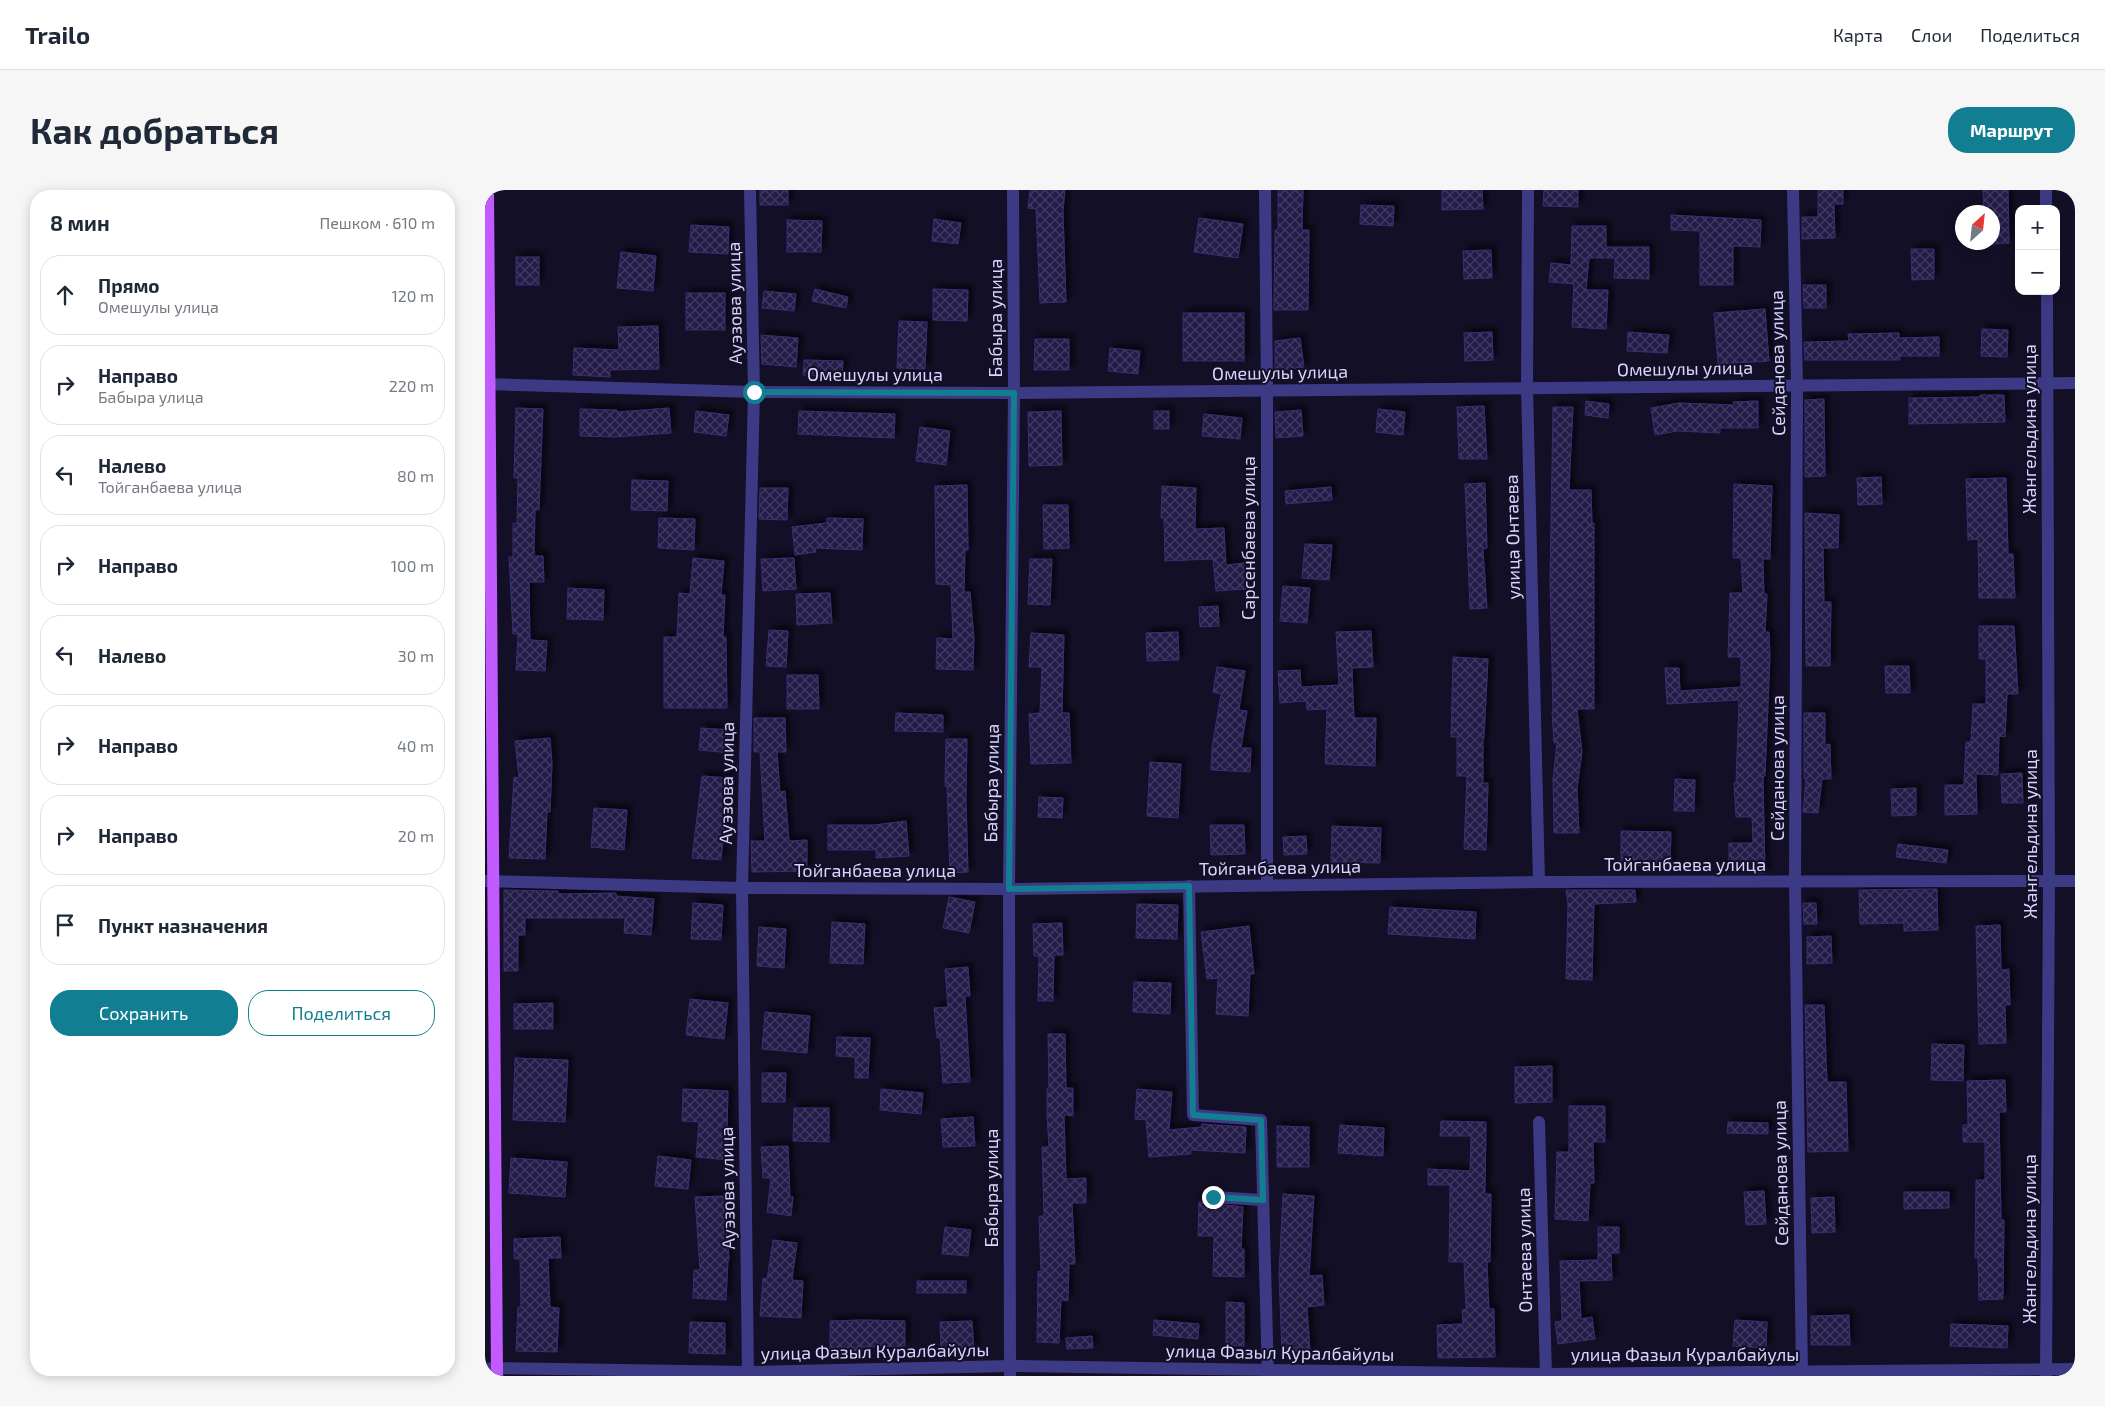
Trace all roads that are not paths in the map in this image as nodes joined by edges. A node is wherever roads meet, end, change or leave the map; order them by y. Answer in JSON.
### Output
{"nodes":[{"id":1,"x":488,"y":190,"type":"edge"},
{"id":2,"x":750,"y":190,"type":"edge"},
{"id":3,"x":1013,"y":190,"type":"edge"},
{"id":4,"x":1265,"y":190,"type":"edge"},
{"id":5,"x":1528,"y":190,"type":"edge"},
{"id":6,"x":1793,"y":190,"type":"edge"},
{"id":7,"x":2046,"y":190,"type":"edge"},
{"id":8,"x":2046,"y":205,"type":"edge"},
{"id":9,"x":2047,"y":295,"type":"edge"},
{"id":10,"x":2047,"y":382,"type":"junction"},
{"id":11,"x":488,"y":383,"type":"edge"},
{"id":12,"x":2075,"y":383,"type":"edge"},
{"id":13,"x":1797,"y":385,"type":"junction"},
{"id":14,"x":1527,"y":388,"type":"junction"},
{"id":15,"x":1267,"y":391,"type":"junction"},
{"id":16,"x":754,"y":392,"type":"junction"},
{"id":17,"x":1014,"y":393,"type":"junction"},
{"id":18,"x":489,"y":880,"type":"edge"},
{"id":19,"x":2075,"y":881,"type":"edge"},
{"id":20,"x":1539,"y":882,"type":"junction"},
{"id":21,"x":1795,"y":882,"type":"junction"},
{"id":22,"x":2049,"y":882,"type":"junction"},
{"id":23,"x":1267,"y":885,"type":"junction"},
{"id":24,"x":1189,"y":886,"type":"junction"},
{"id":25,"x":742,"y":888,"type":"junction"},
{"id":26,"x":1009,"y":889,"type":"junction"},
{"id":27,"x":1539,"y":1122,"type":"dead end"},
{"id":28,"x":1213,"y":1197,"type":"dead end"},
{"id":29,"x":1263,"y":1200,"type":"junction"},
{"id":30,"x":2075,"y":1369,"type":"edge"},
{"id":31,"x":493,"y":1371,"type":"edge"},
{"id":32,"x":1010,"y":1371,"type":"edge"},
{"id":33,"x":1268,"y":1373,"type":"edge"},
{"id":34,"x":2046,"y":1373,"type":"edge"},
{"id":35,"x":748,"y":1374,"type":"edge"},
{"id":36,"x":1801,"y":1374,"type":"edge"},
{"id":37,"x":1546,"y":1375,"type":"edge"}],
"edges":[{"from":1,"to":11,"type":"main road"},
{"from":2,"to":16,"type":"street","name":"Ауэзова улица"},
{"from":3,"to":17,"type":"street","name":"Бабыра улица"},
{"from":4,"to":15,"type":"street","name":"Сарсенбаева улица"},
{"from":5,"to":14,"type":"street","name":"улица Онтаева"},
{"from":6,"to":13,"type":"street","name":"Сейданова улица"},
{"from":7,"to":8,"type":"street"},
{"from":9,"to":10,"type":"street","name":"Жангельдина улица"},
{"from":10,"to":12,"type":"street","name":"Омешулы улица"},
{"from":10,"to":13,"type":"street","name":"Омешулы улица"},
{"from":10,"to":22,"type":"street","name":"Жангельдина улица"},
{"from":11,"to":16,"type":"street","name":"Омешулы улица"},
{"from":11,"to":18,"type":"main road"},
{"from":13,"to":14,"type":"street","name":"Омешулы улица"},
{"from":13,"to":21,"type":"street","name":"Сейданова улица"},
{"from":14,"to":15,"type":"street","name":"Омешулы улица"},
{"from":14,"to":20,"type":"street","name":"улица Онтаева"},
{"from":15,"to":17,"type":"street","name":"Омешулы улица"},
{"from":15,"to":23,"type":"street","name":"Сарсенбаева улица"},
{"from":16,"to":17,"type":"street","name":"Омешулы улица"},
{"from":16,"to":25,"type":"street","name":"Ауэзова улица"},
{"from":17,"to":26,"type":"street","name":"Бабыра улица"},
{"from":18,"to":25,"type":"street","name":"Тойганбаева улица"},
{"from":18,"to":31,"type":"main road"},
{"from":19,"to":22,"type":"street","name":"Тойганбаева улица"},
{"from":20,"to":21,"type":"street","name":"Тойганбаева улица"},
{"from":20,"to":23,"type":"street","name":"Тойганбаева улица"},
{"from":21,"to":22,"type":"street","name":"Тойганбаева улица"},
{"from":21,"to":36,"type":"street","name":"Сейданова улица"},
{"from":22,"to":34,"type":"street","name":"Жангельдина улица"},
{"from":23,"to":24,"type":"street","name":"Тойганбаева улица"},
{"from":24,"to":26,"type":"street","name":"Тойганбаева улица"},
{"from":24,"to":29,"type":"street"},
{"from":25,"to":26,"type":"street","name":"Тойганбаева улица"},
{"from":25,"to":35,"type":"street","name":"Ауэзова улица"},
{"from":26,"to":32,"type":"street","name":"Бабыра улица"},
{"from":27,"to":37,"type":"street","name":"Онтаева улица"},
{"from":28,"to":29,"type":"street"},
{"from":29,"to":33,"type":"street"},
{"from":30,"to":34,"type":"street","name":"улица Фазыл Куралбайулы"},
{"from":31,"to":35,"type":"street","name":"улица Фазыл Куралбайулы"},
{"from":32,"to":33,"type":"street","name":"улица Фазыл Куралбайулы"},
{"from":32,"to":35,"type":"street","name":"улица Фазыл Куралбайулы"},
{"from":33,"to":37,"type":"street","name":"улица Фазыл Куралбайулы"},
{"from":34,"to":36,"type":"street","name":"улица Фазыл Куралбайулы"},
{"from":36,"to":37,"type":"street","name":"улица Фазыл Куралбайулы"}]}
